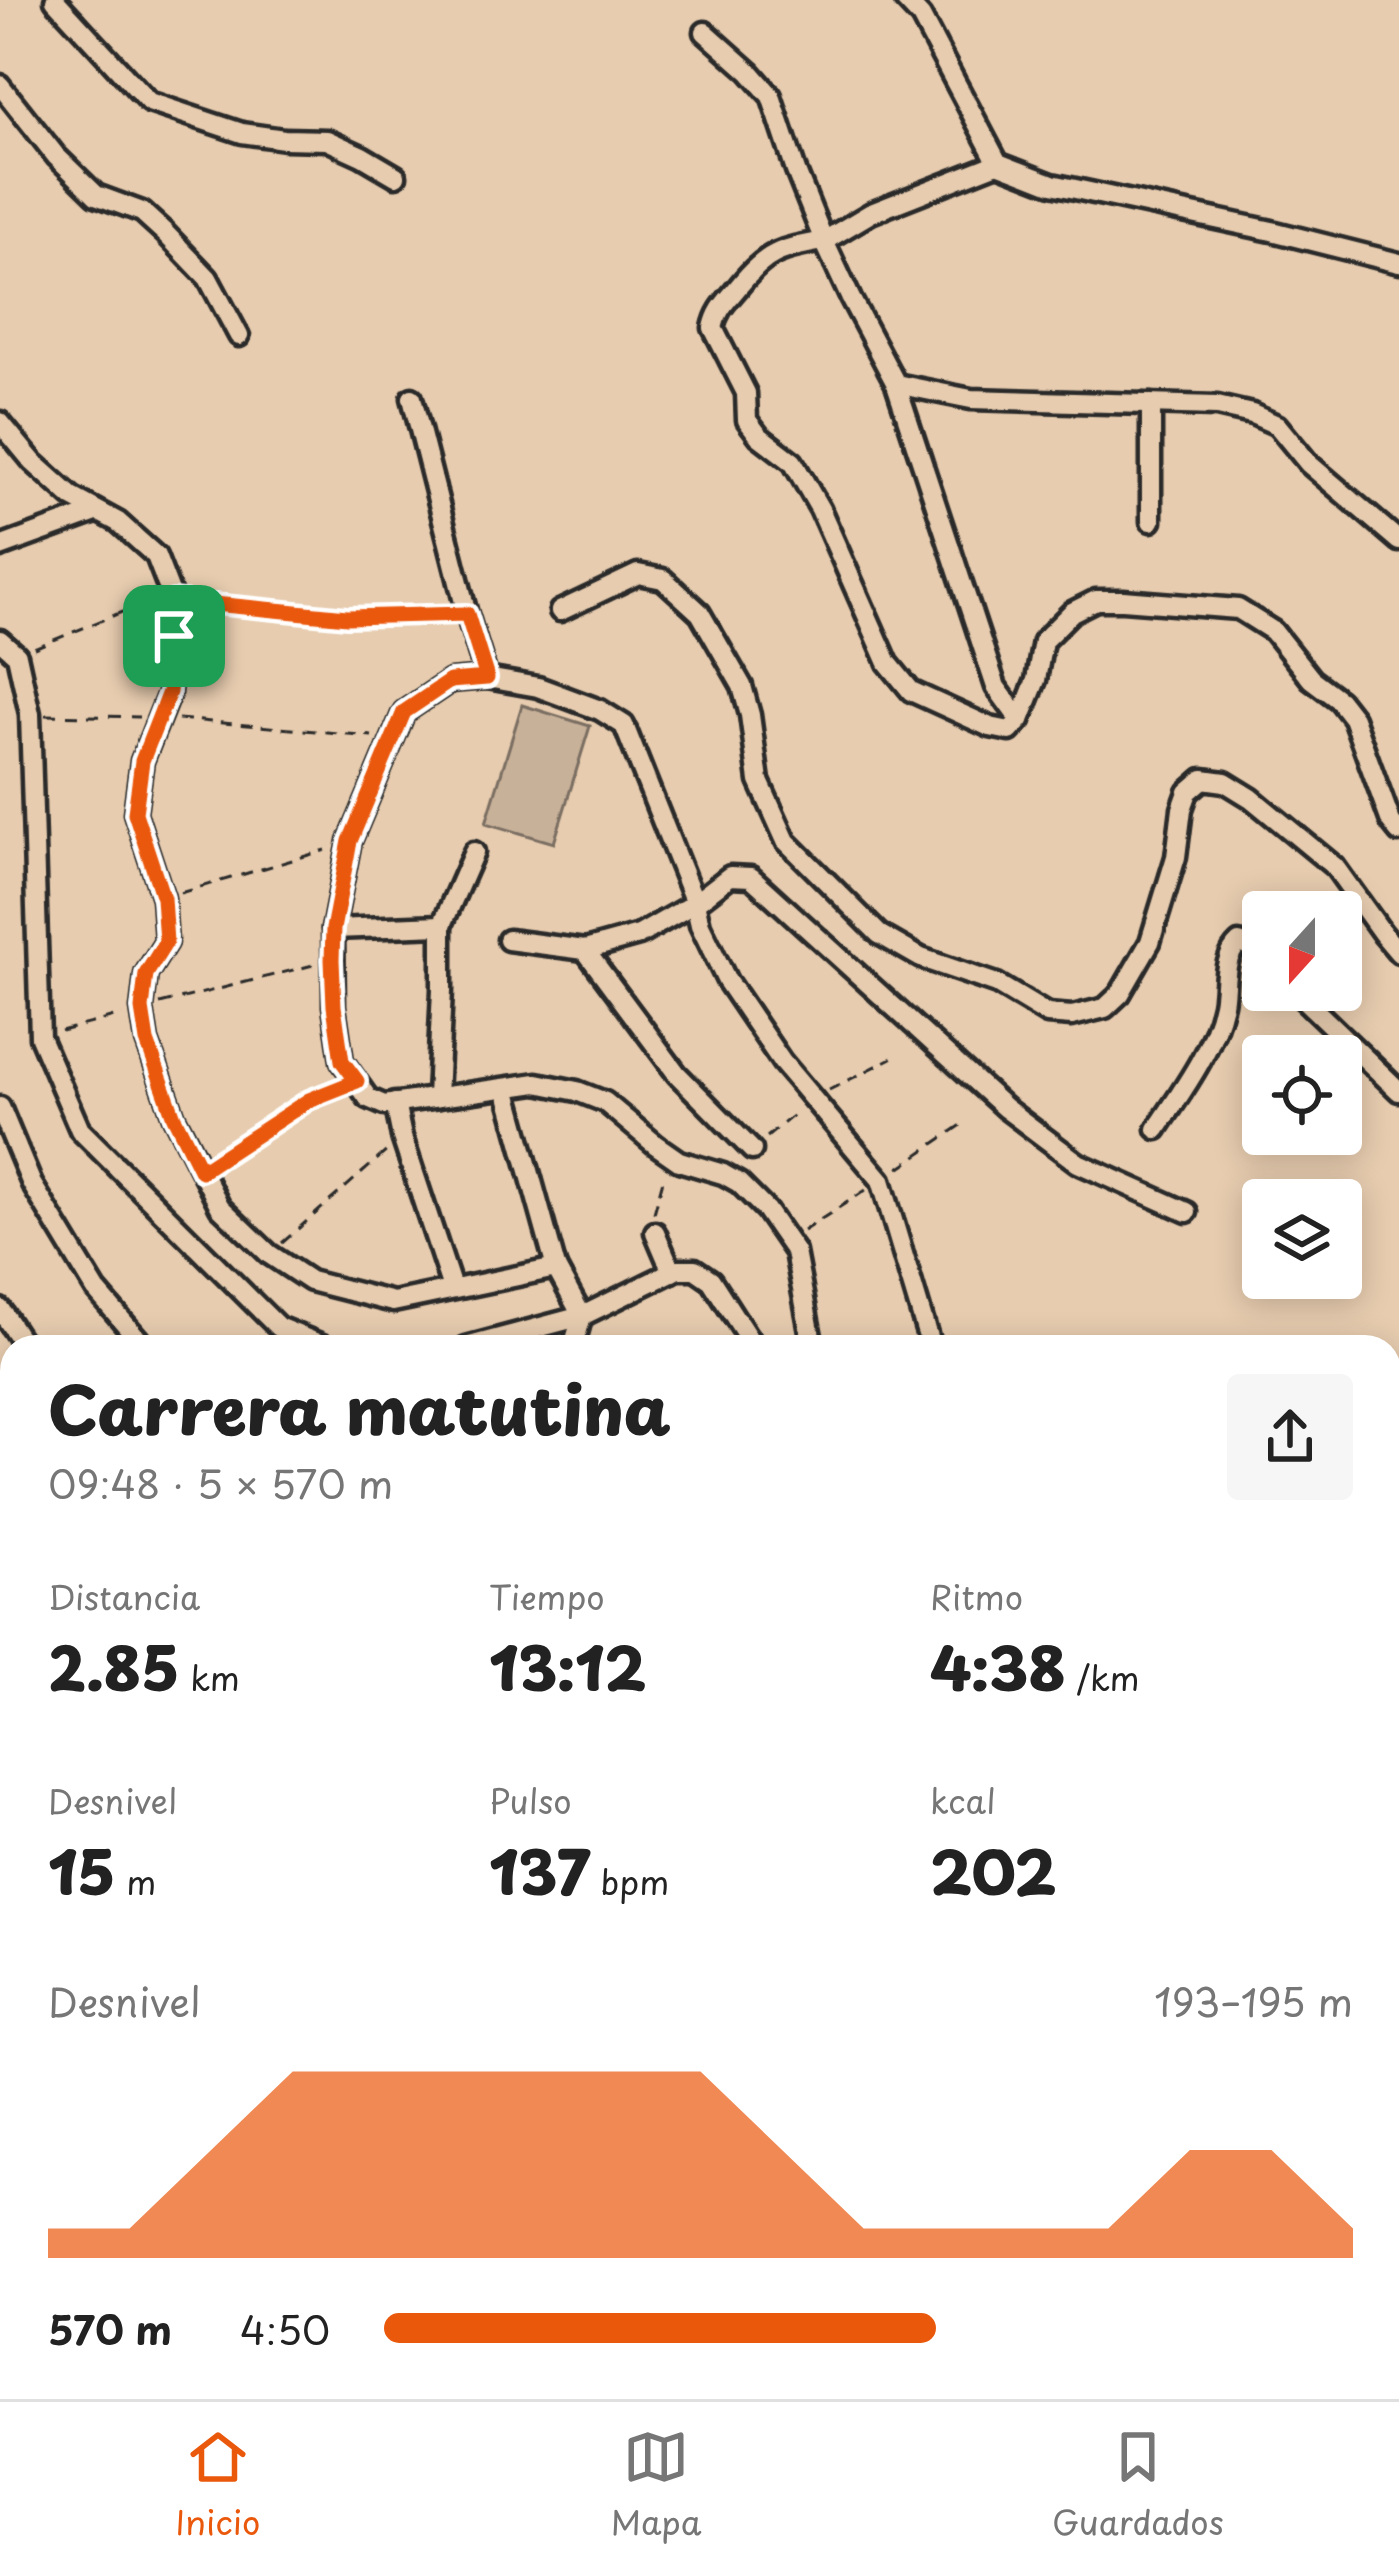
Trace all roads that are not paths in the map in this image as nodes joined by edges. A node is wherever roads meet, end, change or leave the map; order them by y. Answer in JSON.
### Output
{"nodes":[{"id":1,"x":55,"y":0,"type":"edge"},
{"id":2,"x":904,"y":0,"type":"edge"},
{"id":3,"x":705,"y":32,"type":"dead end"},
{"id":4,"x":0,"y":85,"type":"edge"},
{"id":5,"x":998,"y":163,"type":"junction"},
{"id":6,"x":396,"y":176,"type":"dead end"},
{"id":7,"x":824,"y":241,"type":"junction"},
{"id":8,"x":1399,"y":263,"type":"edge"},
{"id":9,"x":239,"y":336,"type":"dead end"},
{"id":10,"x":896,"y":384,"type":"junction"},
{"id":11,"x":412,"y":398,"type":"dead end"},
{"id":12,"x":1151,"y":404,"type":"junction"},
{"id":13,"x":0,"y":422,"type":"edge"},
{"id":14,"x":96,"y":512,"type":"junction"},
{"id":15,"x":1151,"y":521,"type":"dead end"},
{"id":16,"x":1399,"y":542,"type":"edge"},
{"id":17,"x":0,"y":548,"type":"edge"},
{"id":18,"x":560,"y":611,"type":"dead end"},
{"id":19,"x":0,"y":640,"type":"edge"},
{"id":20,"x":487,"y":678,"type":"junction"},
{"id":21,"x":1020,"y":720,"type":"junction"},
{"id":22,"x":1399,"y":832,"type":"edge"},
{"id":23,"x":474,"y":852,"type":"dead end"},
{"id":24,"x":695,"y":903,"type":"junction"},
{"id":25,"x":442,"y":925,"type":"junction"},
{"id":26,"x":333,"y":929,"type":"junction"},
{"id":27,"x":508,"y":940,"type":"dead end"},
{"id":28,"x":1242,"y":944,"type":"edge"},
{"id":29,"x":585,"y":950,"type":"junction"},
{"id":30,"x":1399,"y":953,"type":"edge"},
{"id":31,"x":1316,"y":1011,"type":"edge"},
{"id":32,"x":506,"y":1088,"type":"junction"},
{"id":33,"x":1399,"y":1091,"type":"edge"},
{"id":34,"x":436,"y":1097,"type":"junction"},
{"id":35,"x":395,"y":1103,"type":"junction"},
{"id":36,"x":0,"y":1107,"type":"edge"},
{"id":37,"x":1156,"y":1129,"type":"dead end"},
{"id":38,"x":752,"y":1150,"type":"dead end"},
{"id":39,"x":1187,"y":1212,"type":"dead end"},
{"id":40,"x":655,"y":1232,"type":"road end"},
{"id":41,"x":556,"y":1268,"type":"junction"},
{"id":42,"x":672,"y":1272,"type":"junction"},
{"id":43,"x":452,"y":1288,"type":"junction"},
{"id":44,"x":582,"y":1316,"type":"junction"},
{"id":45,"x":135,"y":1335,"type":"edge"},
{"id":46,"x":298,"y":1335,"type":"edge"},
{"id":47,"x":511,"y":1335,"type":"edge"},
{"id":48,"x":576,"y":1335,"type":"edge"},
{"id":49,"x":746,"y":1335,"type":"edge"},
{"id":50,"x":811,"y":1335,"type":"edge"},
{"id":51,"x":927,"y":1335,"type":"edge"}],
"edges":[{"from":1,"to":6,"type":"street"},
{"from":2,"to":5,"type":"street"},
{"from":3,"to":7,"type":"street"},
{"from":4,"to":9,"type":"street"},
{"from":5,"to":7,"type":"street"},
{"from":5,"to":8,"type":"street"},
{"from":7,"to":10,"type":"street"},
{"from":7,"to":21,"type":"street"},
{"from":10,"to":12,"type":"street"},
{"from":10,"to":21,"type":"street"},
{"from":11,"to":20,"type":"street"},
{"from":12,"to":15,"type":"street"},
{"from":12,"to":16,"type":"street"},
{"from":13,"to":14,"type":"street"},
{"from":14,"to":17,"type":"street"},
{"from":14,"to":43,"type":"street"},
{"from":18,"to":30,"type":"street"},
{"from":19,"to":46,"type":"street"},
{"from":20,"to":24,"type":"street"},
{"from":20,"to":26,"type":"street"},
{"from":21,"to":22,"type":"street"},
{"from":23,"to":25,"type":"street"},
{"from":24,"to":29,"type":"street"},
{"from":24,"to":39,"type":"street"},
{"from":24,"to":51,"type":"street"},
{"from":25,"to":26,"type":"street"},
{"from":25,"to":34,"type":"street"},
{"from":26,"to":35,"type":"street"},
{"from":27,"to":29,"type":"street"},
{"from":28,"to":37,"type":"street"},
{"from":29,"to":38,"type":"street"},
{"from":31,"to":33,"type":"street"},
{"from":32,"to":34,"type":"street"},
{"from":32,"to":41,"type":"street"},
{"from":32,"to":50,"type":"street"},
{"from":34,"to":35,"type":"street"},
{"from":35,"to":43,"type":"street"},
{"from":36,"to":45,"type":"street"},
{"from":40,"to":42,"type":"street"},
{"from":41,"to":43,"type":"street"},
{"from":41,"to":44,"type":"street"},
{"from":42,"to":44,"type":"street"},
{"from":42,"to":49,"type":"street"},
{"from":44,"to":47,"type":"street"},
{"from":44,"to":48,"type":"street"}]}
